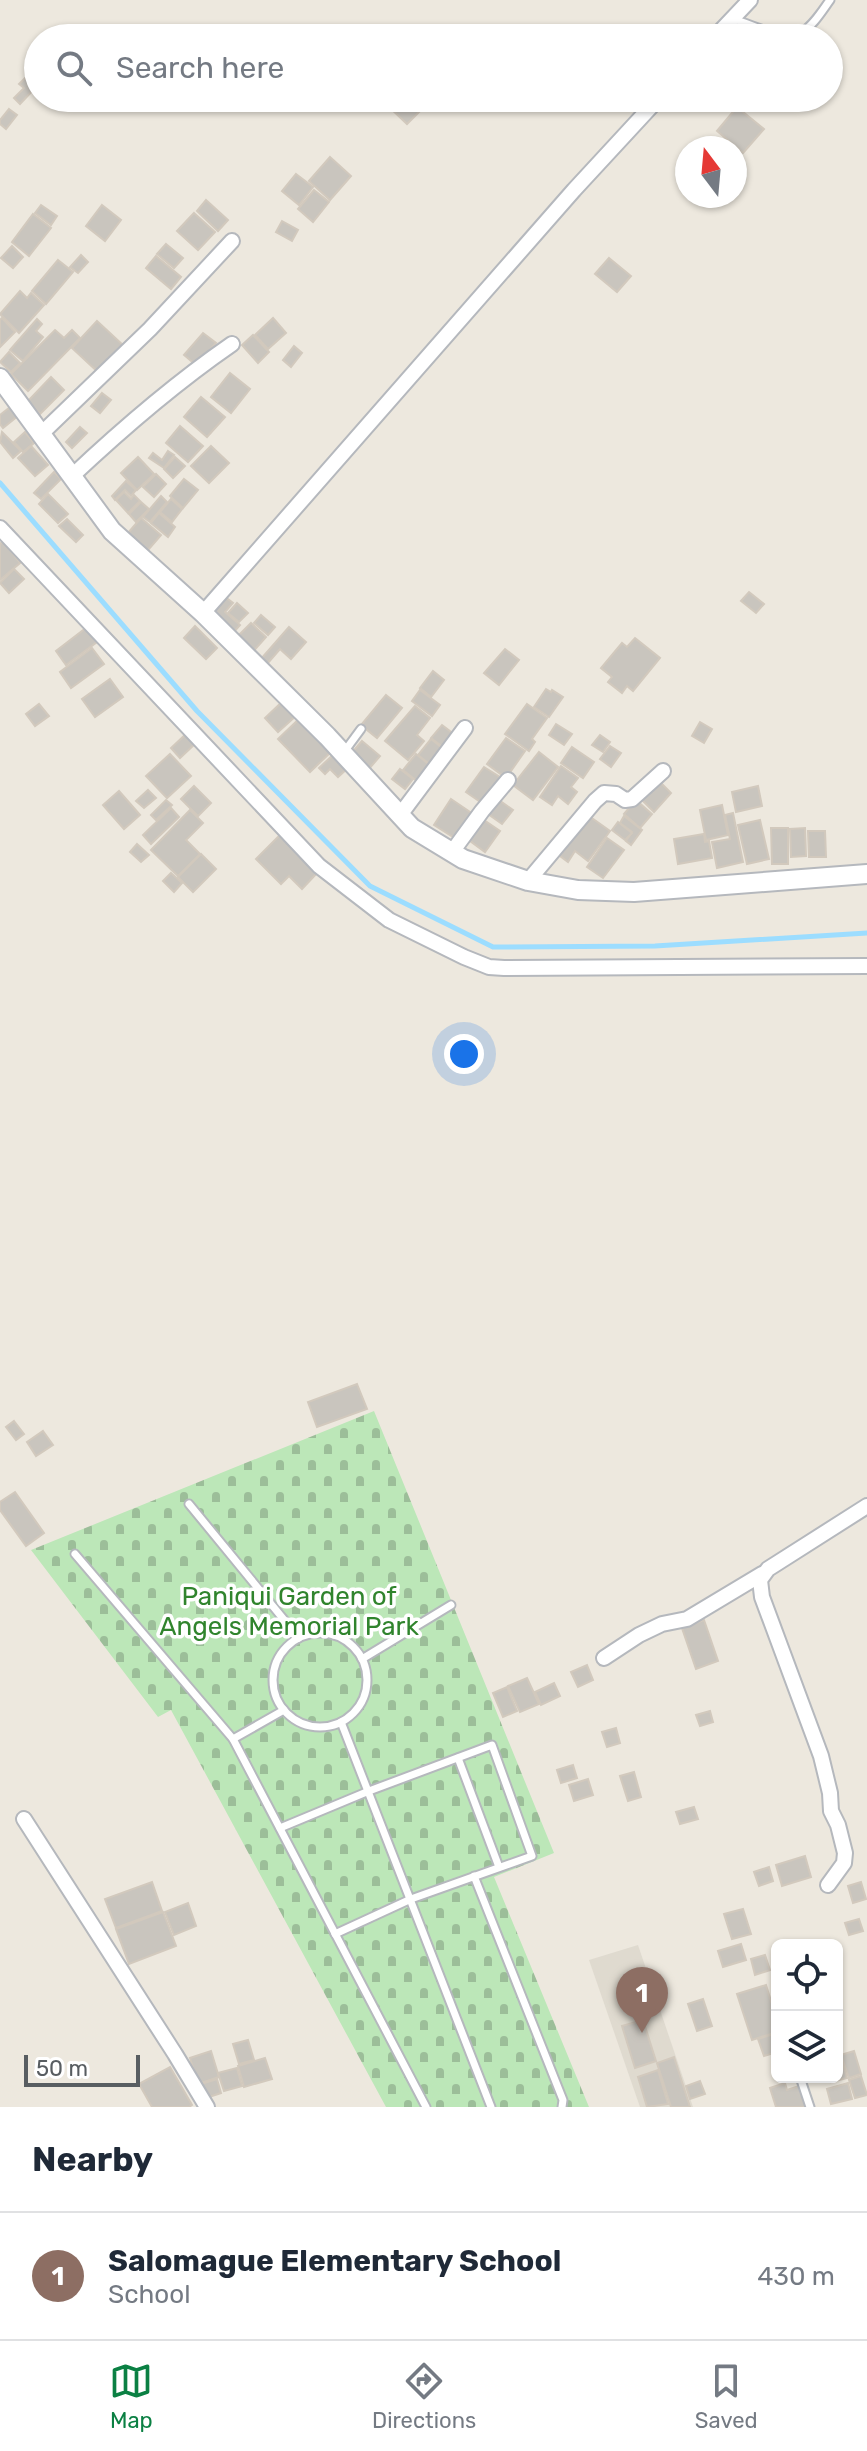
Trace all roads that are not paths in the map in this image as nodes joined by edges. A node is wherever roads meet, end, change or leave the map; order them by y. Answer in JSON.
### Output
{"nodes":[{"id":1,"x":750,"y":0,"type":"edge"},
{"id":2,"x":830,"y":0,"type":"edge"},
{"id":3,"x":732,"y":18,"type":"junction"},
{"id":4,"x":727,"y":24,"type":"edge"},
{"id":5,"x":748,"y":24,"type":"edge"},
{"id":6,"x":811,"y":24,"type":"edge"},
{"id":7,"x":646,"y":112,"type":"edge"},
{"id":8,"x":232,"y":241,"type":"dead end"},
{"id":9,"x":232,"y":344,"type":"dead end"},
{"id":10,"x":0,"y":378,"type":"edge"},
{"id":11,"x":40,"y":435,"type":"junction"},
{"id":12,"x":71,"y":477,"type":"junction"},
{"id":13,"x":0,"y":528,"type":"edge"},
{"id":14,"x":203,"y":613,"type":"junction"},
{"id":15,"x":465,"y":728,"type":"dead end"},
{"id":16,"x":361,"y":729,"type":"dead end"},
{"id":17,"x":343,"y":753,"type":"junction"},
{"id":18,"x":663,"y":771,"type":"dead end"},
{"id":19,"x":508,"y":780,"type":"dead end"},
{"id":20,"x":400,"y":815,"type":"junction"},
{"id":21,"x":452,"y":852,"type":"junction"},
{"id":22,"x":867,"y":874,"type":"edge"},
{"id":23,"x":528,"y":881,"type":"junction"},
{"id":24,"x":867,"y":966,"type":"edge"},
{"id":25,"x":189,"y":1504,"type":"dead end"},
{"id":26,"x":867,"y":1506,"type":"edge"},
{"id":27,"x":75,"y":1554,"type":"dead end"},
{"id":28,"x":762,"y":1574,"type":"junction"},
{"id":29,"x":745,"y":1585,"type":"junction"},
{"id":30,"x":761,"y":1591,"type":"junction"},
{"id":31,"x":451,"y":1605,"type":"dead end"},
{"id":32,"x":299,"y":1638,"type":"junction"},
{"id":33,"x":604,"y":1658,"type":"dead end"},
{"id":34,"x":362,"y":1659,"type":"junction"},
{"id":35,"x":284,"y":1710,"type":"junction"},
{"id":36,"x":341,"y":1722,"type":"junction"},
{"id":37,"x":233,"y":1739,"type":"junction"},
{"id":38,"x":458,"y":1758,"type":"junction"},
{"id":39,"x":369,"y":1791,"type":"junction"},
{"id":40,"x":24,"y":1819,"type":"dead end"},
{"id":41,"x":280,"y":1828,"type":"junction"},
{"id":42,"x":499,"y":1867,"type":"junction"},
{"id":43,"x":474,"y":1876,"type":"junction"},
{"id":44,"x":828,"y":1885,"type":"dead end"},
{"id":45,"x":411,"y":1899,"type":"junction"},
{"id":46,"x":335,"y":1934,"type":"junction"},
{"id":47,"x":802,"y":2083,"type":"edge"},
{"id":48,"x":207,"y":2107,"type":"edge"},
{"id":49,"x":426,"y":2107,"type":"edge"},
{"id":50,"x":491,"y":2107,"type":"edge"},
{"id":51,"x":562,"y":2107,"type":"edge"},
{"id":52,"x":810,"y":2107,"type":"edge"}],
"edges":[{"from":1,"to":3,"type":"street"},
{"from":2,"to":6,"type":"lane"},
{"from":3,"to":4,"type":"street"},
{"from":3,"to":5,"type":"lane"},
{"from":7,"to":14,"type":"street"},
{"from":8,"to":11,"type":"street"},
{"from":9,"to":12,"type":"street"},
{"from":10,"to":11,"type":"street"},
{"from":11,"to":12,"type":"street"},
{"from":12,"to":14,"type":"street"},
{"from":13,"to":24,"type":"street"},
{"from":14,"to":17,"type":"street"},
{"from":15,"to":20,"type":"street"},
{"from":16,"to":17,"type":"lane"},
{"from":17,"to":20,"type":"street"},
{"from":18,"to":23,"type":"street"},
{"from":19,"to":21,"type":"street"},
{"from":20,"to":21,"type":"street"},
{"from":21,"to":23,"type":"street"},
{"from":22,"to":23,"type":"street"},
{"from":25,"to":32,"type":"lane"},
{"from":26,"to":28,"type":"street"},
{"from":27,"to":37,"type":"lane"},
{"from":28,"to":29,"type":"street"},
{"from":28,"to":30,"type":"street"},
{"from":29,"to":30,"type":"street"},
{"from":29,"to":33,"type":"street"},
{"from":30,"to":44,"type":"street"},
{"from":31,"to":34,"type":"lane"},
{"from":32,"to":34,"type":"lane"},
{"from":32,"to":35,"type":"lane"},
{"from":34,"to":36,"type":"lane"},
{"from":35,"to":36,"type":"lane"},
{"from":35,"to":37,"type":"lane"},
{"from":36,"to":39,"type":"lane"},
{"from":37,"to":41,"type":"lane"},
{"from":38,"to":39,"type":"lane"},
{"from":38,"to":42,"type":"lane"},
{"from":38,"to":42,"type":"lane"},
{"from":39,"to":41,"type":"lane"},
{"from":39,"to":45,"type":"lane"},
{"from":40,"to":48,"type":"street"},
{"from":41,"to":46,"type":"lane"},
{"from":42,"to":43,"type":"lane"},
{"from":43,"to":45,"type":"lane"},
{"from":43,"to":51,"type":"lane"},
{"from":45,"to":46,"type":"lane"},
{"from":45,"to":50,"type":"lane"},
{"from":46,"to":49,"type":"lane"},
{"from":47,"to":52,"type":"lane"}]}
